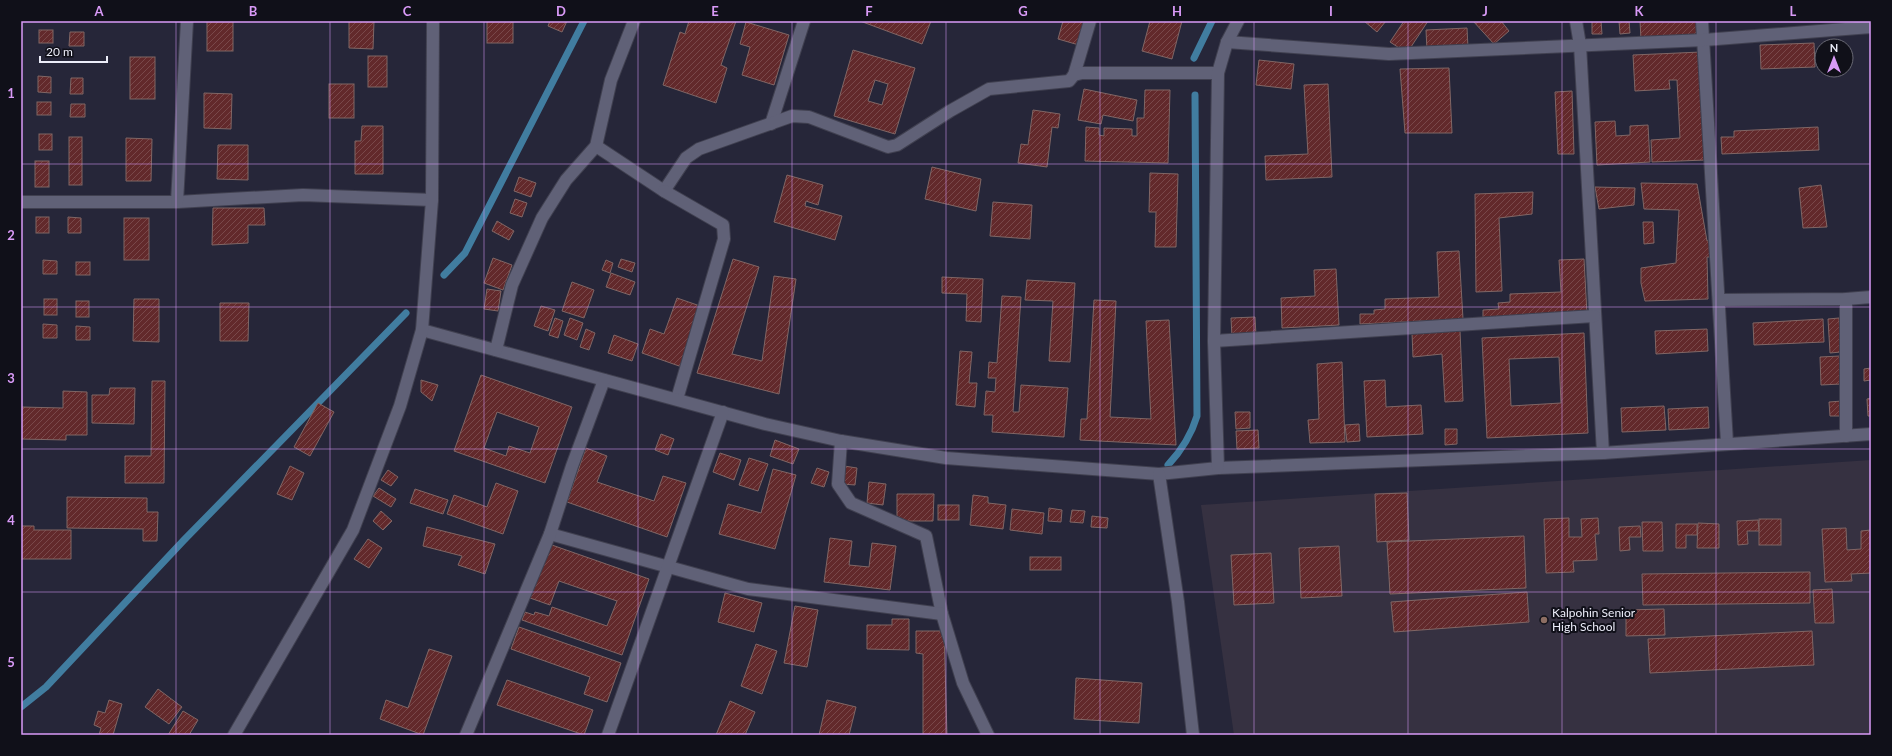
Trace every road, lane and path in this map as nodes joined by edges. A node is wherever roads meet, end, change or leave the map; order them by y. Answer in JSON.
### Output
{"nodes":[{"id":1,"x":187,"y":21,"type":"edge"},
{"id":2,"x":433,"y":21,"type":"edge"},
{"id":3,"x":634,"y":21,"type":"edge"},
{"id":4,"x":804,"y":21,"type":"edge"},
{"id":5,"x":1090,"y":21,"type":"edge"},
{"id":6,"x":1238,"y":21,"type":"edge"},
{"id":7,"x":1576,"y":21,"type":"edge"},
{"id":8,"x":1702,"y":21,"type":"edge"},
{"id":9,"x":1815,"y":26,"type":"edge"},
{"id":10,"x":1871,"y":27,"type":"edge"},
{"id":11,"x":1704,"y":40,"type":"junction"},
{"id":12,"x":1227,"y":42,"type":"junction"},
{"id":13,"x":1580,"y":45,"type":"junction"},
{"id":14,"x":1218,"y":73,"type":"junction"},
{"id":15,"x":1074,"y":75,"type":"junction"},
{"id":16,"x":771,"y":124,"type":"junction"},
{"id":17,"x":596,"y":146,"type":"junction"},
{"id":18,"x":664,"y":191,"type":"junction"},
{"id":19,"x":432,"y":200,"type":"junction"},
{"id":20,"x":21,"y":202,"type":"edge"},
{"id":21,"x":177,"y":202,"type":"junction"},
{"id":22,"x":1871,"y":297,"type":"edge"},
{"id":23,"x":1846,"y":299,"type":"junction"},
{"id":24,"x":1719,"y":300,"type":"junction"},
{"id":25,"x":1594,"y":316,"type":"junction"},
{"id":26,"x":422,"y":330,"type":"junction"},
{"id":27,"x":1214,"y":341,"type":"junction"},
{"id":28,"x":496,"y":350,"type":"junction"},
{"id":29,"x":604,"y":380,"type":"junction"},
{"id":30,"x":677,"y":399,"type":"junction"},
{"id":31,"x":723,"y":412,"type":"junction"},
{"id":32,"x":1871,"y":434,"type":"edge"},
{"id":33,"x":1846,"y":436,"type":"junction"},
{"id":34,"x":841,"y":441,"type":"junction"},
{"id":35,"x":1727,"y":443,"type":"junction"},
{"id":36,"x":1603,"y":453,"type":"junction"},
{"id":37,"x":1218,"y":468,"type":"junction"},
{"id":38,"x":1159,"y":474,"type":"junction"},
{"id":39,"x":550,"y":534,"type":"junction"},
{"id":40,"x":670,"y":566,"type":"junction"},
{"id":41,"x":942,"y":614,"type":"junction"},
{"id":42,"x":234,"y":735,"type":"edge"},
{"id":43,"x":466,"y":735,"type":"edge"},
{"id":44,"x":608,"y":735,"type":"edge"},
{"id":45,"x":988,"y":735,"type":"edge"},
{"id":46,"x":1193,"y":735,"type":"edge"}],
"edges":[{"from":1,"to":21,"type":"street"},
{"from":2,"to":19,"type":"street"},
{"from":3,"to":17,"type":"street"},
{"from":4,"to":16,"type":"street"},
{"from":5,"to":15,"type":"street"},
{"from":6,"to":12,"type":"street"},
{"from":7,"to":13,"type":"street"},
{"from":8,"to":11,"type":"street"},
{"from":9,"to":10,"type":"street"},
{"from":9,"to":11,"type":"street"},
{"from":11,"to":13,"type":"street"},
{"from":11,"to":24,"type":"street"},
{"from":12,"to":13,"type":"street"},
{"from":12,"to":14,"type":"street"},
{"from":13,"to":25,"type":"street"},
{"from":14,"to":15,"type":"street"},
{"from":14,"to":27,"type":"street"},
{"from":15,"to":16,"type":"street"},
{"from":16,"to":18,"type":"street"},
{"from":17,"to":18,"type":"street"},
{"from":17,"to":28,"type":"street"},
{"from":18,"to":30,"type":"street"},
{"from":19,"to":21,"type":"street"},
{"from":19,"to":26,"type":"street"},
{"from":20,"to":21,"type":"street"},
{"from":22,"to":23,"type":"street"},
{"from":23,"to":24,"type":"street"},
{"from":23,"to":33,"type":"street"},
{"from":24,"to":35,"type":"street"},
{"from":25,"to":27,"type":"street"},
{"from":25,"to":36,"type":"street"},
{"from":26,"to":28,"type":"street"},
{"from":26,"to":42,"type":"street"},
{"from":27,"to":37,"type":"street"},
{"from":28,"to":29,"type":"street"},
{"from":29,"to":30,"type":"street"},
{"from":29,"to":39,"type":"street"},
{"from":30,"to":31,"type":"street"},
{"from":31,"to":34,"type":"street"},
{"from":31,"to":40,"type":"street"},
{"from":32,"to":33,"type":"street"},
{"from":33,"to":35,"type":"street"},
{"from":34,"to":38,"type":"street"},
{"from":34,"to":41,"type":"street"},
{"from":35,"to":36,"type":"street"},
{"from":36,"to":37,"type":"street"},
{"from":37,"to":38,"type":"street"},
{"from":38,"to":46,"type":"street"},
{"from":39,"to":40,"type":"street"},
{"from":39,"to":43,"type":"street"},
{"from":40,"to":41,"type":"street"},
{"from":40,"to":44,"type":"street"},
{"from":41,"to":45,"type":"street"}]}
